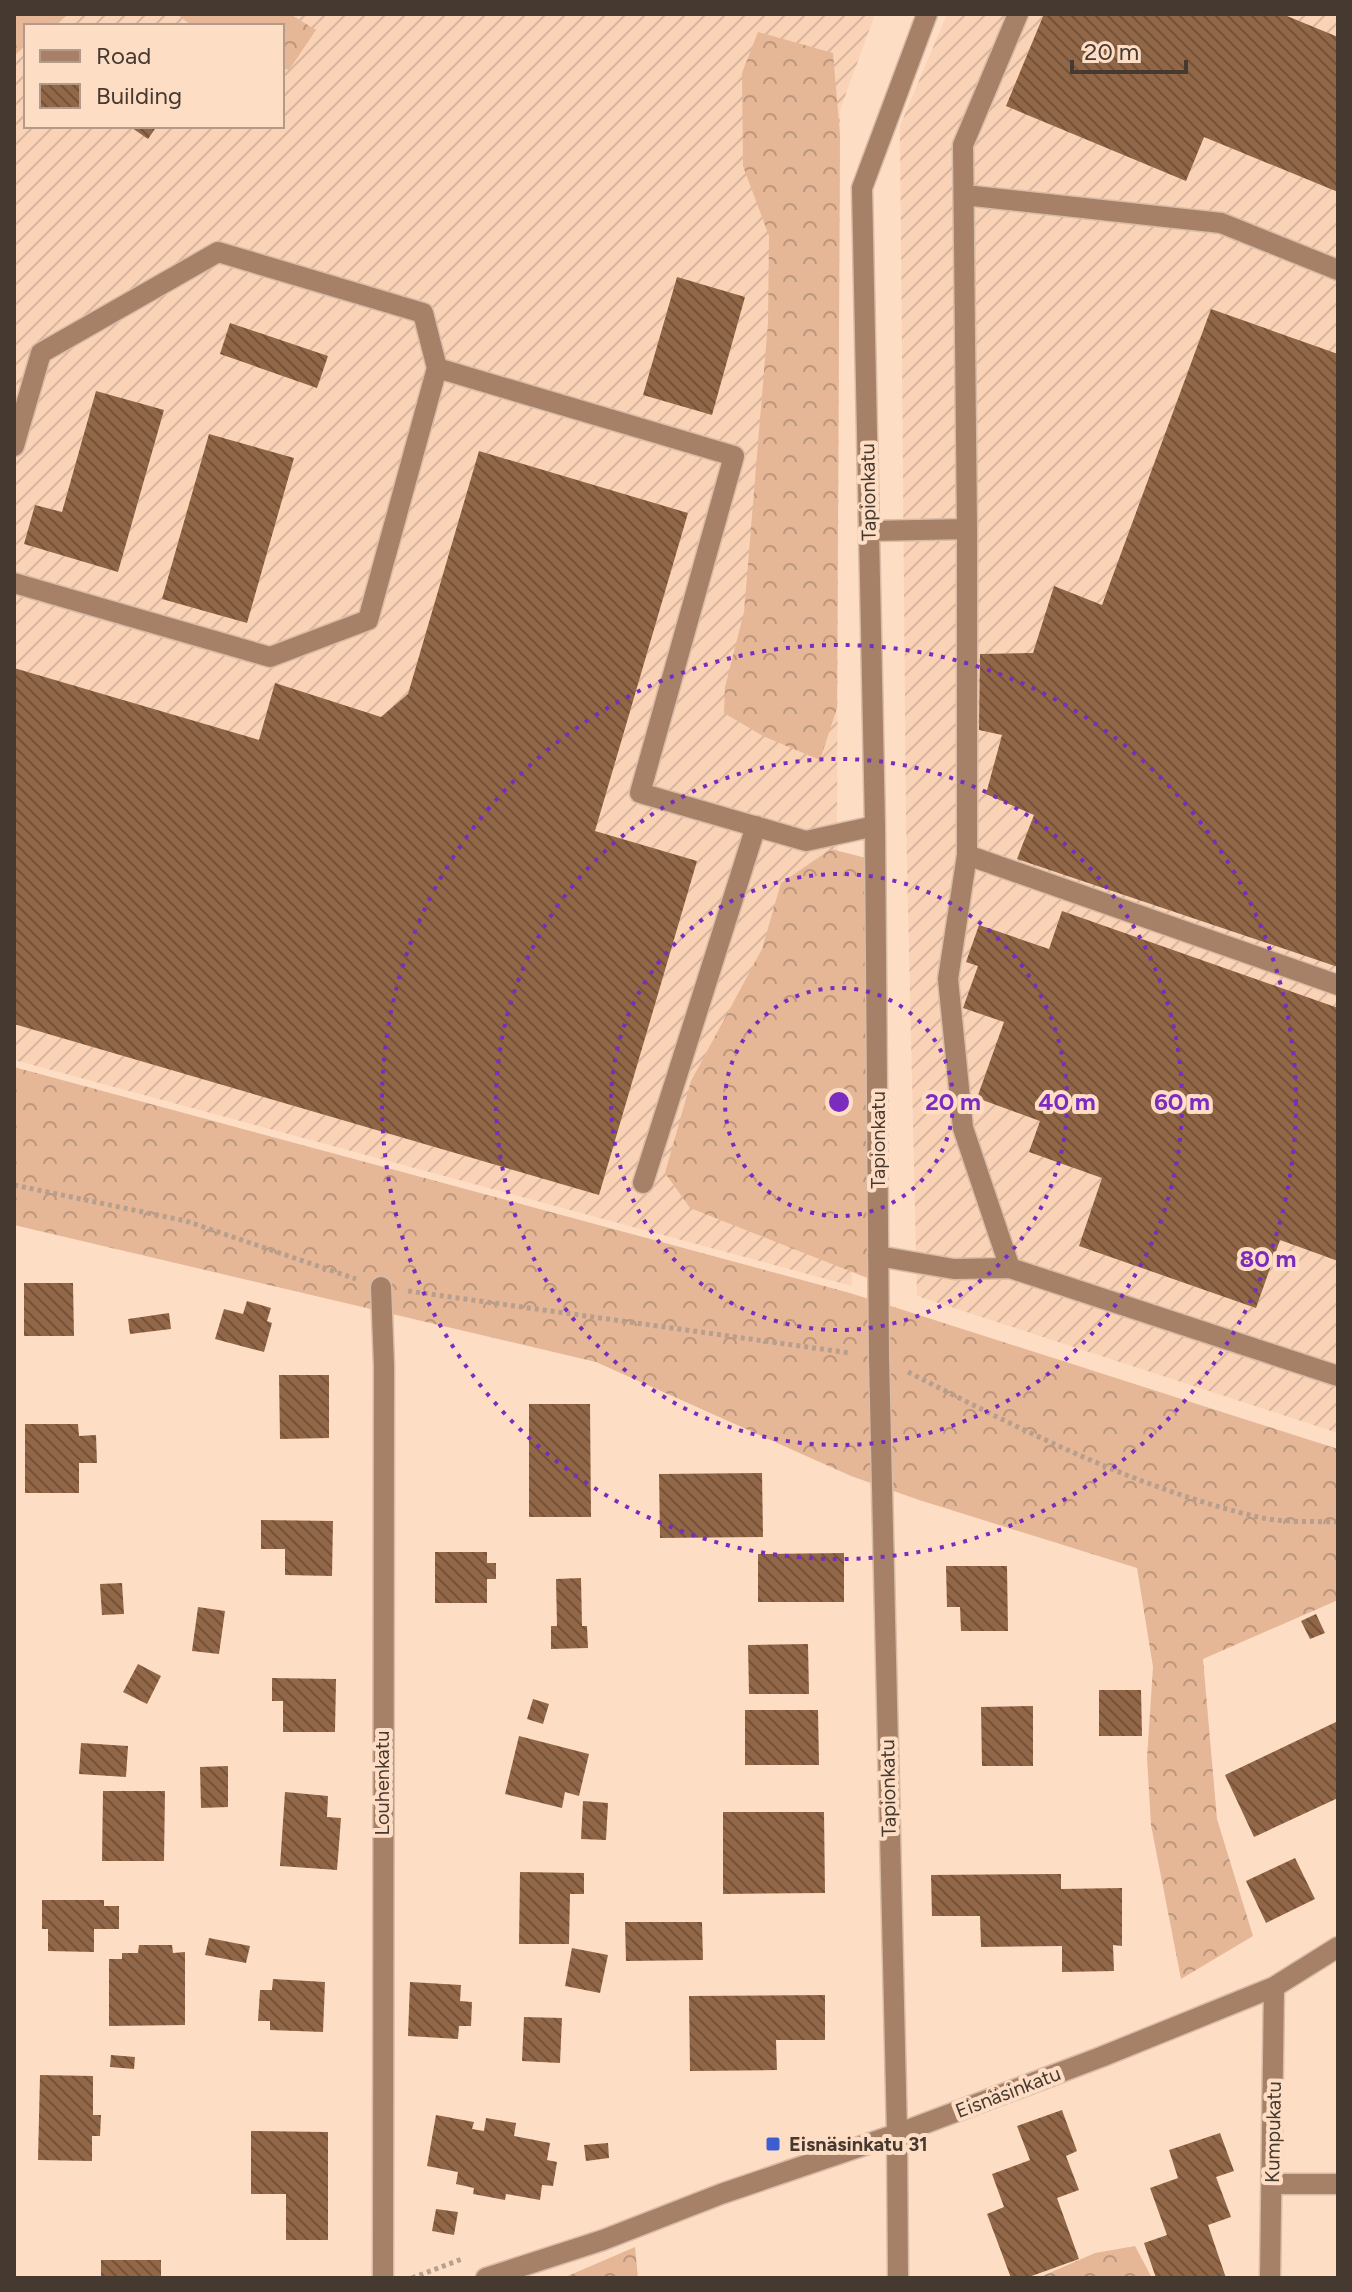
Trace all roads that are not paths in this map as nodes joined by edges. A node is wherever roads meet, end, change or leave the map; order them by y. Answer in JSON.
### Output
{"nodes":[{"id":1,"x":927,"y":14,"type":"edge"},
{"id":2,"x":1018,"y":14,"type":"edge"},
{"id":3,"x":964,"y":195,"type":"junction"},
{"id":4,"x":1338,"y":270,"type":"edge"},
{"id":5,"x":437,"y":368,"type":"junction"},
{"id":6,"x":14,"y":446,"type":"edge"},
{"id":7,"x":967,"y":529,"type":"junction"},
{"id":8,"x":869,"y":531,"type":"junction"},
{"id":9,"x":14,"y":583,"type":"edge"},
{"id":10,"x":756,"y":826,"type":"junction"},
{"id":11,"x":875,"y":826,"type":"junction"},
{"id":12,"x":967,"y":855,"type":"junction"},
{"id":13,"x":1338,"y":985,"type":"edge"},
{"id":14,"x":643,"y":1183,"type":"dead end"},
{"id":15,"x":878,"y":1256,"type":"junction"},
{"id":16,"x":1010,"y":1268,"type":"junction"},
{"id":17,"x":381,"y":1287,"type":"road end"},
{"id":18,"x":1338,"y":1376,"type":"edge"},
{"id":19,"x":1338,"y":1947,"type":"edge"},
{"id":20,"x":1274,"y":1987,"type":"junction"},
{"id":21,"x":897,"y":2134,"type":"junction"},
{"id":22,"x":1272,"y":2184,"type":"junction"},
{"id":23,"x":1338,"y":2184,"type":"edge"},
{"id":24,"x":383,"y":2278,"type":"edge"},
{"id":25,"x":486,"y":2278,"type":"edge"},
{"id":26,"x":898,"y":2278,"type":"edge"},
{"id":27,"x":1270,"y":2278,"type":"edge"}],
"edges":[{"from":1,"to":8,"type":"street","name":"Tapionkatu"},
{"from":2,"to":3,"type":"street"},
{"from":3,"to":4,"type":"street"},
{"from":3,"to":7,"type":"street"},
{"from":5,"to":6,"type":"street"},
{"from":5,"to":9,"type":"street"},
{"from":5,"to":10,"type":"street"},
{"from":7,"to":8,"type":"street"},
{"from":7,"to":12,"type":"street"},
{"from":8,"to":11,"type":"street","name":"Tapionkatu"},
{"from":10,"to":11,"type":"street"},
{"from":10,"to":14,"type":"street"},
{"from":11,"to":15,"type":"street","name":"Tapionkatu"},
{"from":12,"to":13,"type":"street"},
{"from":12,"to":16,"type":"street"},
{"from":15,"to":16,"type":"street"},
{"from":15,"to":21,"type":"street","name":"Tapionkatu"},
{"from":16,"to":18,"type":"street"},
{"from":17,"to":24,"type":"street","name":"Louhenkatu"},
{"from":19,"to":20,"type":"street","name":"Eisnäsinkatu"},
{"from":20,"to":21,"type":"street","name":"Eisnäsinkatu"},
{"from":20,"to":22,"type":"street","name":"Kumpukatu"},
{"from":21,"to":25,"type":"street","name":"Eisnäsinkatu"},
{"from":21,"to":26,"type":"street","name":"Tapionkatu"},
{"from":22,"to":23,"type":"street"},
{"from":22,"to":27,"type":"street","name":"Kumpukatu"}]}
